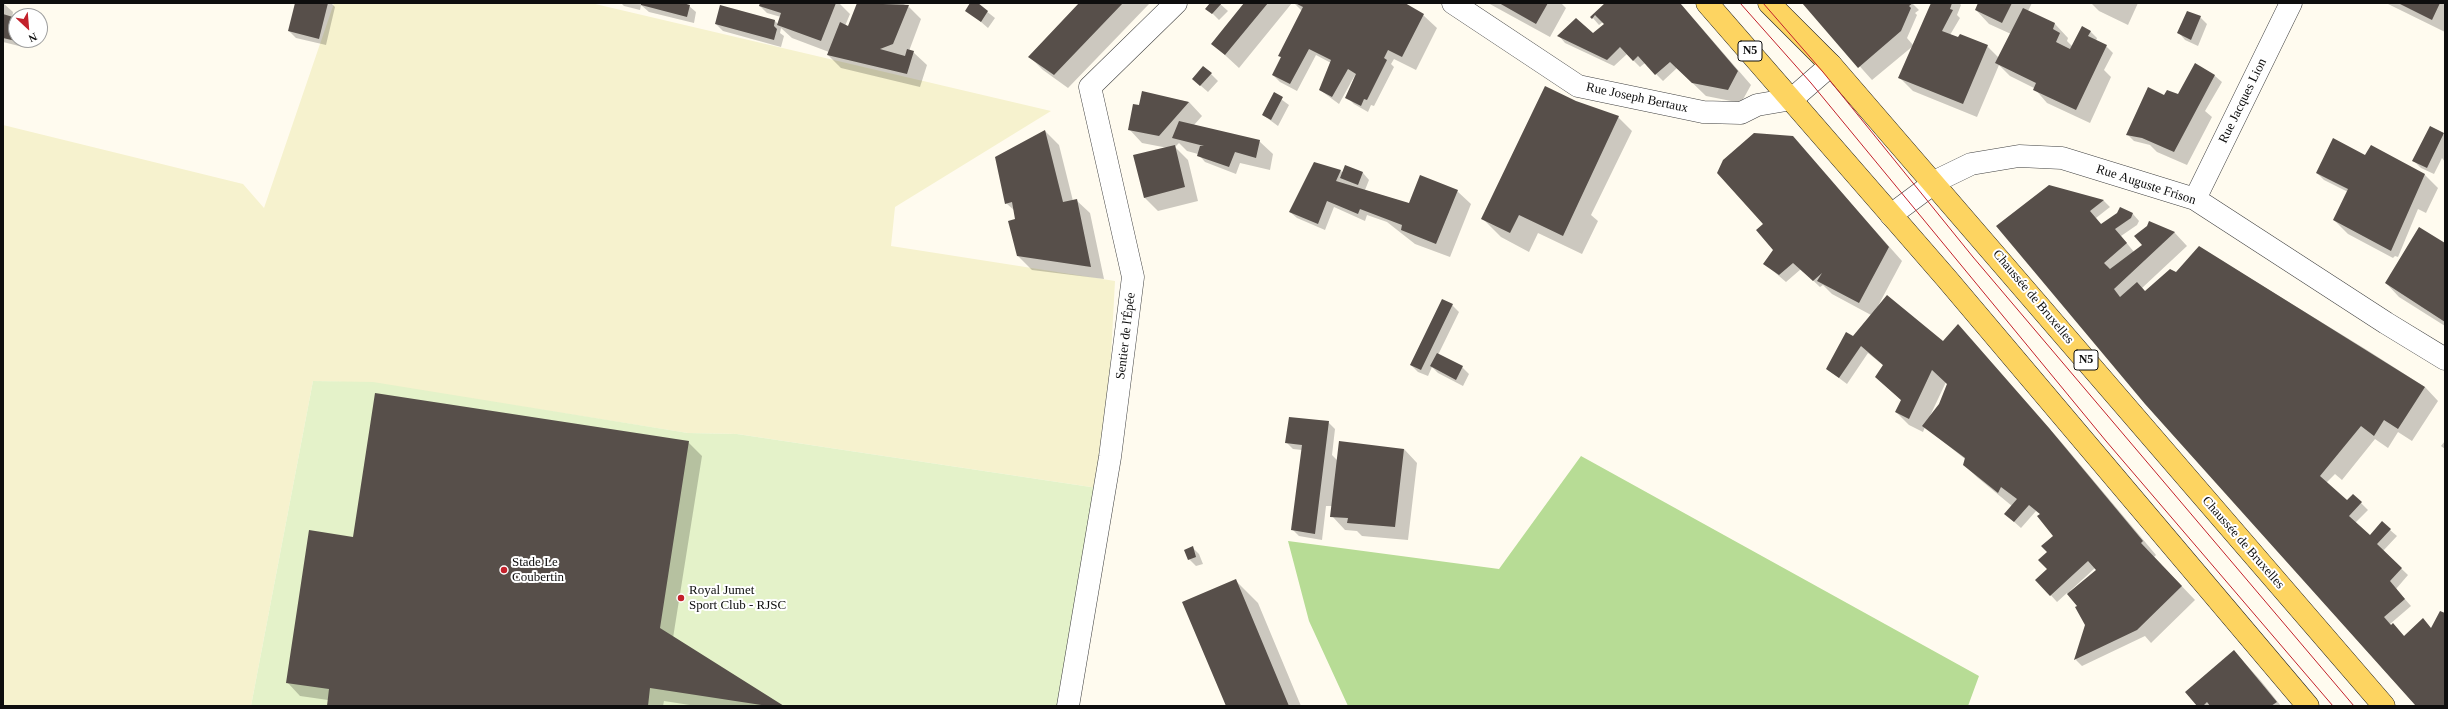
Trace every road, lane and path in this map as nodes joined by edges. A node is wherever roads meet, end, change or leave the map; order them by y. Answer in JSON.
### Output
{"nodes":[{"id":1,"x":1176,"y":3,"type":"edge"},
{"id":2,"x":1453,"y":3,"type":"edge"},
{"id":3,"x":1707,"y":3,"type":"edge"},
{"id":4,"x":1769,"y":3,"type":"edge"},
{"id":5,"x":2291,"y":3,"type":"edge"},
{"id":6,"x":1831,"y":65,"type":"junction"},
{"id":7,"x":1792,"y":99,"type":"junction"},
{"id":8,"x":1933,"y":184,"type":"junction"},
{"id":9,"x":2195,"y":199,"type":"junction"},
{"id":10,"x":1891,"y":214,"type":"junction"},
{"id":11,"x":2445,"y":359,"type":"edge"},
{"id":12,"x":1068,"y":706,"type":"edge"},
{"id":13,"x":2308,"y":706,"type":"edge"},
{"id":14,"x":2384,"y":706,"type":"edge"}],
"edges":[{"from":1,"to":12,"type":"street","name":"Sentier de l'Épée"},
{"from":2,"to":7,"type":"street","name":"Rue Joseph Bertaux"},
{"from":3,"to":7,"type":"main road","number":"N5"},
{"from":4,"to":6,"type":"main road","name":"Chaussée de Bruxelles","number":"N5"},
{"from":5,"to":9,"type":"street","name":"Rue Jacques Lion"},
{"from":6,"to":7,"type":"street","name":"Rue Joseph Bertaux"},
{"from":6,"to":8,"type":"main road","name":"Chaussée de Bruxelles","number":"N5"},
{"from":7,"to":10,"type":"main road","number":"N5"},
{"from":8,"to":9,"type":"street","name":"Rue Auguste Frison"},
{"from":8,"to":10,"type":"street","name":"Rue Auguste Frison"},
{"from":8,"to":14,"type":"main road","name":"Chaussée de Bruxelles","number":"N5"},
{"from":9,"to":11,"type":"street","name":"Rue Auguste Frison"},
{"from":10,"to":13,"type":"main road","number":"N5"}]}
